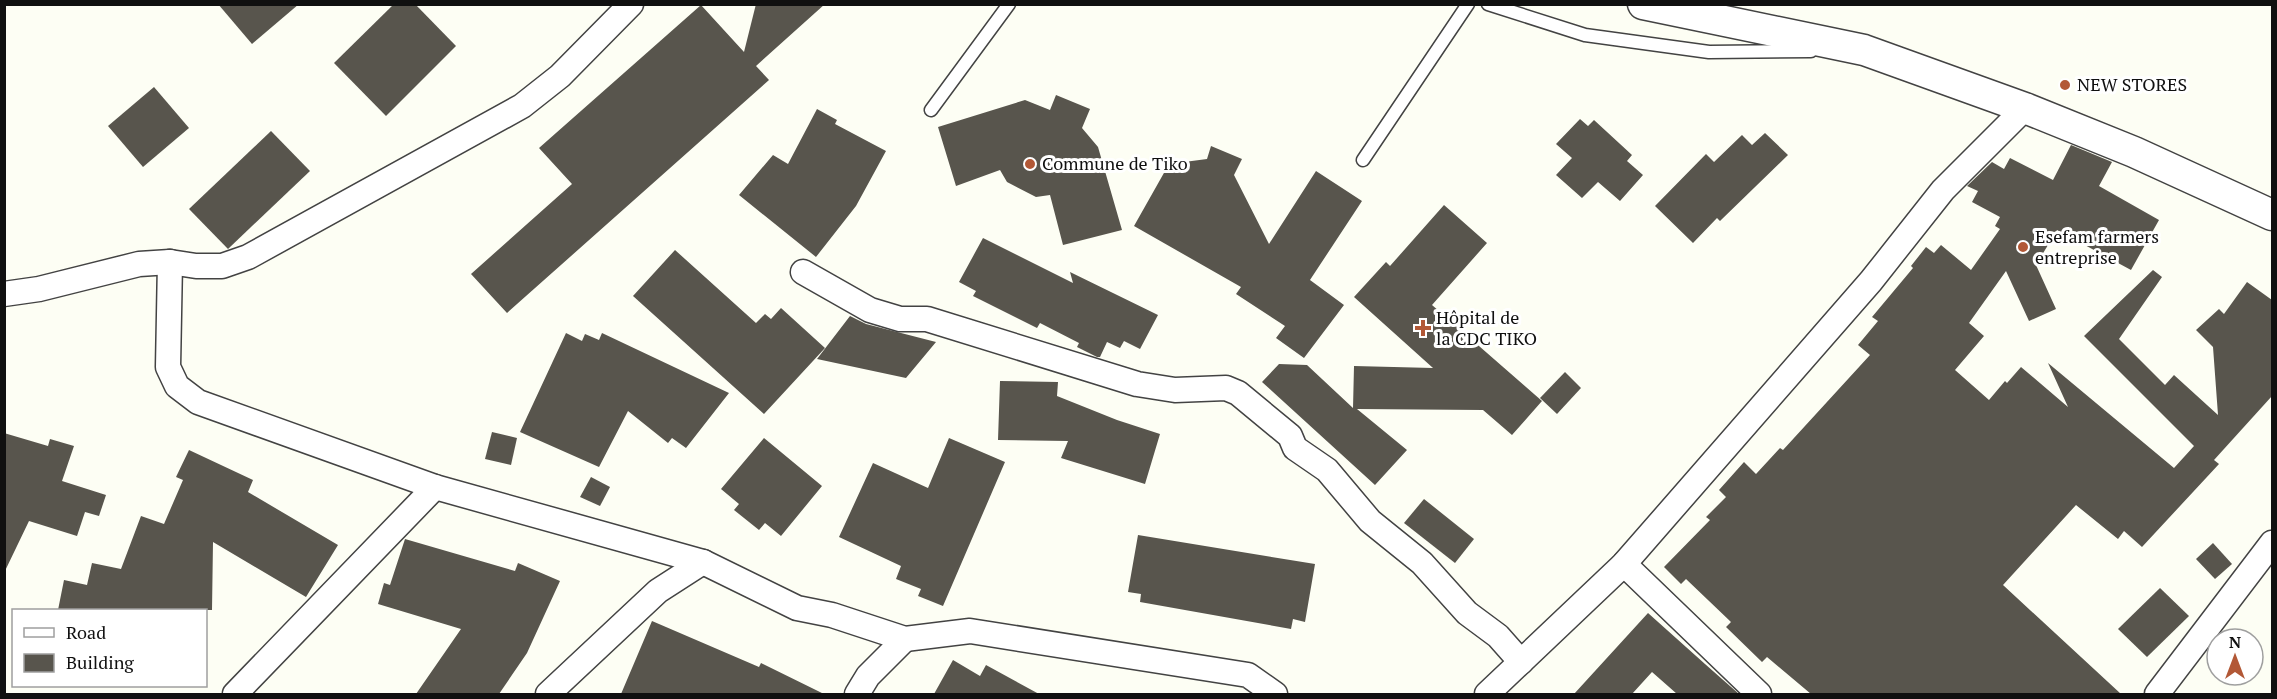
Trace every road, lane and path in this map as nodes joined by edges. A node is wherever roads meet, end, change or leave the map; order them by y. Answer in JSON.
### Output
{"nodes":[{"id":1,"x":632,"y":4,"type":"edge"},
{"id":2,"x":1009,"y":4,"type":"edge"},
{"id":3,"x":1468,"y":4,"type":"edge"},
{"id":4,"x":1488,"y":4,"type":"edge"},
{"id":5,"x":1643,"y":4,"type":"edge"},
{"id":6,"x":1864,"y":50,"type":"junction"},
{"id":7,"x":2025,"y":108,"type":"junction"},
{"id":8,"x":931,"y":110,"type":"dead end"},
{"id":9,"x":1363,"y":160,"type":"dead end"},
{"id":10,"x":2272,"y":215,"type":"edge"},
{"id":11,"x":170,"y":262,"type":"junction"},
{"id":12,"x":803,"y":272,"type":"dead end"},
{"id":13,"x":4,"y":294,"type":"edge"},
{"id":14,"x":435,"y":487,"type":"junction"},
{"id":15,"x":2272,"y":543,"type":"edge"},
{"id":16,"x":703,"y":562,"type":"junction"},
{"id":17,"x":1624,"y":564,"type":"junction"},
{"id":18,"x":905,"y":639,"type":"junction"},
{"id":19,"x":1521,"y":662,"type":"junction"},
{"id":20,"x":235,"y":694,"type":"edge"},
{"id":21,"x":548,"y":694,"type":"edge"},
{"id":22,"x":857,"y":694,"type":"edge"},
{"id":23,"x":1275,"y":694,"type":"edge"},
{"id":24,"x":1487,"y":694,"type":"edge"},
{"id":25,"x":1759,"y":694,"type":"edge"},
{"id":26,"x":2157,"y":694,"type":"edge"}],
"edges":[{"from":1,"to":11,"type":"street"},
{"from":2,"to":8,"type":"lane"},
{"from":3,"to":9,"type":"lane"},
{"from":4,"to":6,"type":"lane"},
{"from":5,"to":6,"type":"street"},
{"from":6,"to":7,"type":"street"},
{"from":7,"to":10,"type":"street"},
{"from":7,"to":17,"type":"street"},
{"from":11,"to":13,"type":"street"},
{"from":11,"to":14,"type":"street"},
{"from":12,"to":19,"type":"street"},
{"from":14,"to":16,"type":"street"},
{"from":14,"to":20,"type":"street"},
{"from":15,"to":26,"type":"street"},
{"from":16,"to":18,"type":"street"},
{"from":16,"to":21,"type":"street"},
{"from":17,"to":19,"type":"street"},
{"from":17,"to":25,"type":"street"},
{"from":18,"to":22,"type":"street"},
{"from":18,"to":23,"type":"street"},
{"from":19,"to":24,"type":"street"}]}
